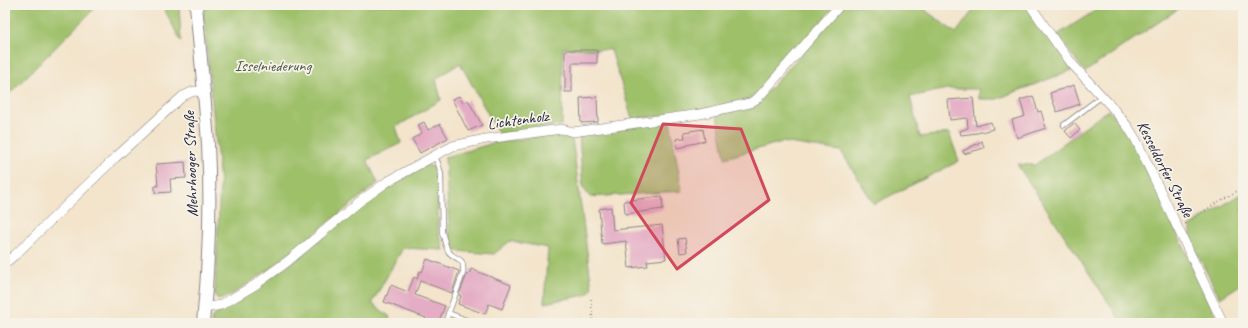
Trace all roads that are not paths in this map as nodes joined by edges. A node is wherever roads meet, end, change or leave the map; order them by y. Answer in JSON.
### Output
{"nodes":[{"id":1,"x":840,"y":5,"type":"edge"},
{"id":2,"x":1030,"y":5,"type":"edge"},
{"id":3,"x":198,"y":6,"type":"edge"},
{"id":4,"x":204,"y":92,"type":"junction"},
{"id":5,"x":1102,"y":96,"type":"junction"},
{"id":6,"x":1064,"y":125,"type":"dead end"},
{"id":7,"x":434,"y":156,"type":"junction"},
{"id":8,"x":5,"y":262,"type":"edge"},
{"id":9,"x":205,"y":308,"type":"junction"},
{"id":10,"x":448,"y":313,"type":"junction"},
{"id":11,"x":203,"y":323,"type":"edge"},
{"id":12,"x":445,"y":323,"type":"edge"},
{"id":13,"x":474,"y":323,"type":"edge"},
{"id":14,"x":1223,"y":323,"type":"edge"}],
"edges":[{"from":1,"to":7,"type":"street","name":"Lichtenholz"},
{"from":2,"to":5,"type":"street","name":"Kesseldorfer Straße"},
{"from":3,"to":4,"type":"main road","name":"Mehrhooger Straße"},
{"from":4,"to":8,"type":"street"},
{"from":4,"to":9,"type":"main road","name":"Mehrhooger Straße"},
{"from":5,"to":6,"type":"lane"},
{"from":5,"to":14,"type":"street","name":"Kesseldorfer Straße"},
{"from":7,"to":9,"type":"street","name":"Lichtenholz"},
{"from":7,"to":10,"type":"lane"},
{"from":9,"to":11,"type":"main road","name":"Mehrhooger Straße"},
{"from":10,"to":12,"type":"lane"},
{"from":10,"to":13,"type":"lane"}]}
